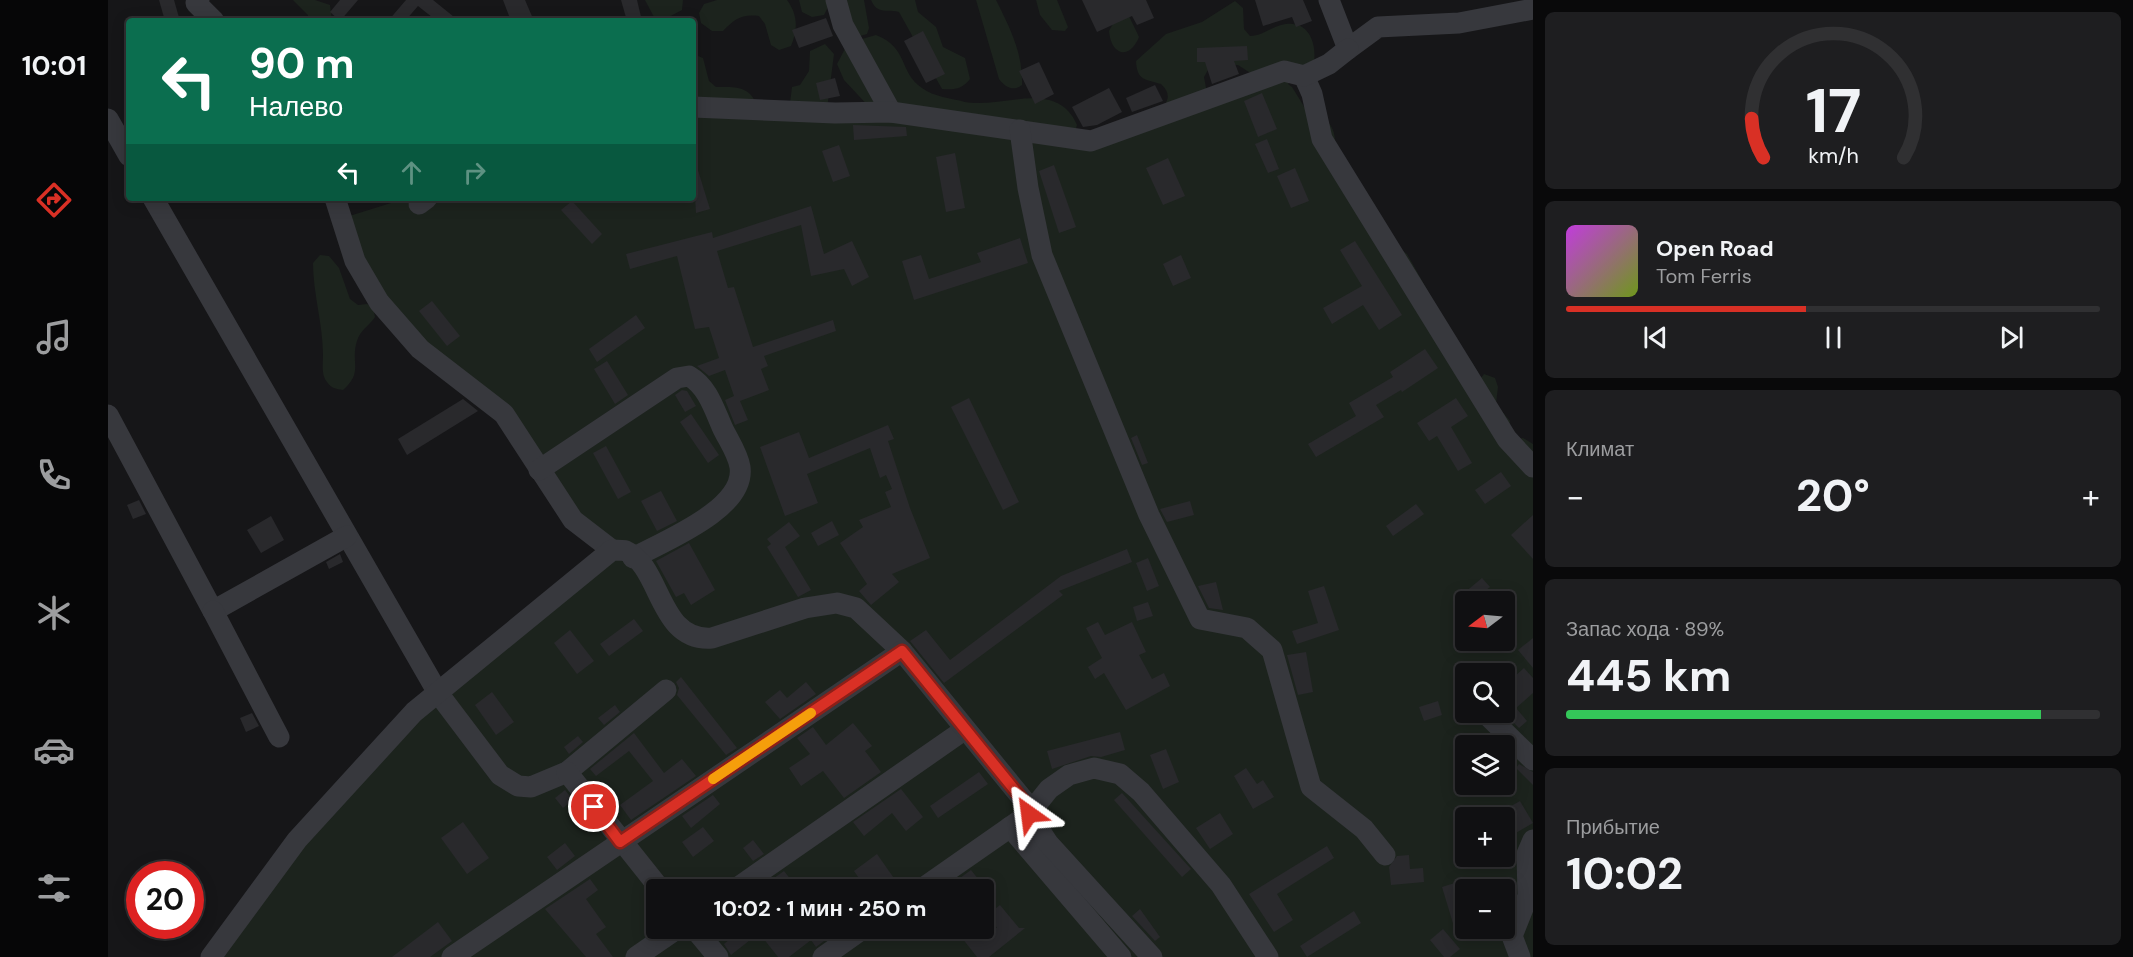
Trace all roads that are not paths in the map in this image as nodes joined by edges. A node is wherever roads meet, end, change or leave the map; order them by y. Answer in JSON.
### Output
{"nodes":[{"id":1,"x":836,"y":0,"type":"edge"},
{"id":2,"x":1329,"y":0,"type":"edge"},
{"id":3,"x":196,"y":1,"type":"edge"},
{"id":4,"x":1533,"y":9,"type":"edge"},
{"id":5,"x":211,"y":18,"type":"edge"},
{"id":6,"x":1348,"y":49,"type":"junction"},
{"id":7,"x":1304,"y":76,"type":"junction"},
{"id":8,"x":696,"y":108,"type":"edge"},
{"id":9,"x":891,"y":112,"type":"junction"},
{"id":10,"x":108,"y":119,"type":"edge"},
{"id":11,"x":1020,"y":130,"type":"junction"},
{"id":12,"x":126,"y":151,"type":"edge"},
{"id":13,"x":155,"y":201,"type":"edge"},
{"id":14,"x":337,"y":201,"type":"edge"},
{"id":15,"x":108,"y":415,"type":"edge"},
{"id":16,"x":1533,"y":467,"type":"edge"},
{"id":17,"x":539,"y":470,"type":"junction"},
{"id":18,"x":347,"y":536,"type":"junction"},
{"id":19,"x":612,"y":550,"type":"junction"},
{"id":20,"x":633,"y":558,"type":"junction"},
{"id":21,"x":213,"y":611,"type":"junction"},
{"id":22,"x":902,"y":651,"type":"junction"},
{"id":23,"x":666,"y":690,"type":"dead end"},
{"id":24,"x":438,"y":693,"type":"junction"},
{"id":25,"x":1495,"y":723,"type":"edge"},
{"id":26,"x":964,"y":729,"type":"junction"},
{"id":27,"x":279,"y":737,"type":"dead end"},
{"id":28,"x":1533,"y":760,"type":"edge"},
{"id":29,"x":567,"y":772,"type":"junction"},
{"id":30,"x":1029,"y":814,"type":"junction"},
{"id":31,"x":1010,"y":827,"type":"junction"},
{"id":32,"x":1533,"y":840,"type":"edge"},
{"id":33,"x":620,"y":842,"type":"junction"},
{"id":34,"x":1385,"y":855,"type":"dead end"},
{"id":35,"x":652,"y":879,"type":"edge"},
{"id":36,"x":750,"y":879,"type":"edge"},
{"id":37,"x":936,"y":879,"type":"edge"},
{"id":38,"x":662,"y":939,"type":"edge"},
{"id":39,"x":703,"y":939,"type":"edge"},
{"id":40,"x":848,"y":939,"type":"edge"},
{"id":41,"x":211,"y":957,"type":"edge"},
{"id":42,"x":452,"y":957,"type":"edge"},
{"id":43,"x":636,"y":957,"type":"edge"},
{"id":44,"x":718,"y":957,"type":"edge"},
{"id":45,"x":823,"y":957,"type":"edge"},
{"id":46,"x":1121,"y":957,"type":"edge"},
{"id":47,"x":1152,"y":957,"type":"edge"},
{"id":48,"x":1268,"y":957,"type":"edge"},
{"id":49,"x":1520,"y":957,"type":"edge"}],
"edges":[{"from":1,"to":9,"type":"lane"},
{"from":2,"to":6,"type":"lane"},
{"from":3,"to":5,"type":"lane"},
{"from":4,"to":6,"type":"lane"},
{"from":6,"to":7,"type":"lane"},
{"from":7,"to":11,"type":"lane"},
{"from":7,"to":16,"type":"lane"},
{"from":8,"to":9,"type":"lane"},
{"from":9,"to":11,"type":"lane"},
{"from":10,"to":12,"type":"lane"},
{"from":11,"to":34,"type":"lane"},
{"from":13,"to":18,"type":"lane"},
{"from":14,"to":17,"type":"lane"},
{"from":15,"to":21,"type":"lane"},
{"from":17,"to":19,"type":"lane"},
{"from":17,"to":20,"type":"lane"},
{"from":18,"to":21,"type":"lane"},
{"from":18,"to":24,"type":"lane"},
{"from":19,"to":20,"type":"lane"},
{"from":19,"to":24,"type":"lane"},
{"from":20,"to":22,"type":"lane"},
{"from":21,"to":27,"type":"lane"},
{"from":22,"to":26,"type":"lane"},
{"from":22,"to":33,"type":"lane"},
{"from":23,"to":29,"type":"lane"},
{"from":24,"to":29,"type":"lane"},
{"from":24,"to":41,"type":"lane"},
{"from":25,"to":28,"type":"lane"},
{"from":26,"to":30,"type":"lane"},
{"from":26,"to":36,"type":"lane"},
{"from":29,"to":33,"type":"lane"},
{"from":30,"to":31,"type":"lane"},
{"from":30,"to":47,"type":"lane"},
{"from":30,"to":48,"type":"lane"},
{"from":31,"to":37,"type":"lane"},
{"from":31,"to":46,"type":"lane"},
{"from":32,"to":49,"type":"lane"},
{"from":33,"to":35,"type":"lane"},
{"from":33,"to":42,"type":"lane"},
{"from":38,"to":43,"type":"lane"},
{"from":39,"to":44,"type":"lane"},
{"from":40,"to":45,"type":"lane"}]}
